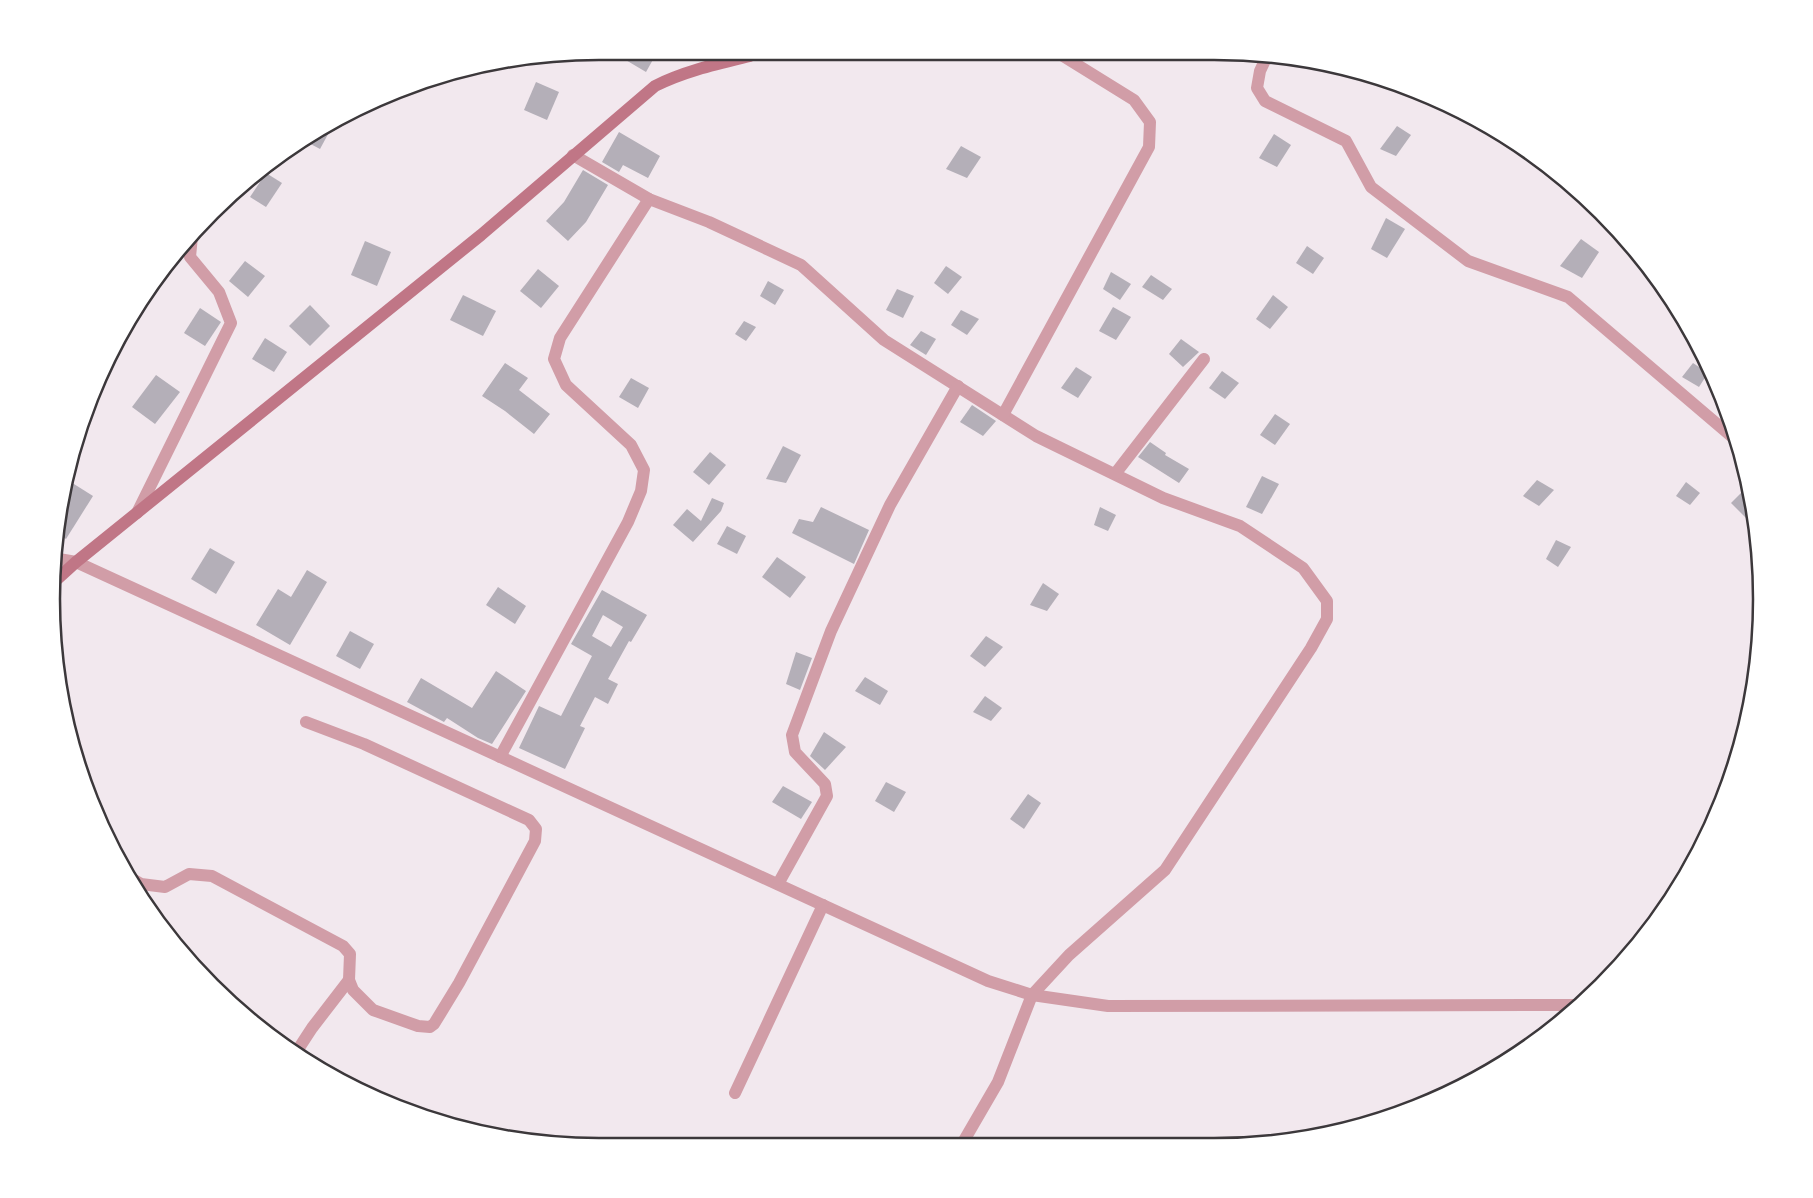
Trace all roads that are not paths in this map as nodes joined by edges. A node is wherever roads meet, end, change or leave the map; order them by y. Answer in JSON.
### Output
{"nodes":[{"id":1,"x":734,"y":60,"type":"edge"},
{"id":2,"x":1069,"y":60,"type":"edge"},
{"id":3,"x":1264,"y":63,"type":"edge"},
{"id":4,"x":573,"y":156,"type":"junction"},
{"id":5,"x":649,"y":199,"type":"junction"},
{"id":6,"x":191,"y":248,"type":"edge"},
{"id":7,"x":1204,"y":359,"type":"dead end"},
{"id":8,"x":958,"y":386,"type":"junction"},
{"id":9,"x":1003,"y":415,"type":"junction"},
{"id":10,"x":1726,"y":431,"type":"edge"},
{"id":11,"x":1115,"y":474,"type":"junction"},
{"id":12,"x":136,"y":515,"type":"junction"},
{"id":13,"x":62,"y":559,"type":"edge"},
{"id":14,"x":76,"y":562,"type":"junction"},
{"id":15,"x":61,"y":576,"type":"edge"},
{"id":16,"x":306,"y":722,"type":"dead end"},
{"id":17,"x":500,"y":757,"type":"junction"},
{"id":18,"x":142,"y":884,"type":"edge"},
{"id":19,"x":778,"y":884,"type":"junction"},
{"id":20,"x":823,"y":905,"type":"junction"},
{"id":21,"x":349,"y":980,"type":"junction"},
{"id":22,"x":1032,"y":995,"type":"junction"},
{"id":23,"x":1568,"y":1005,"type":"edge"},
{"id":24,"x":300,"y":1047,"type":"edge"},
{"id":25,"x":735,"y":1093,"type":"dead end"},
{"id":26,"x":965,"y":1138,"type":"edge"}],
"edges":[{"from":1,"to":4,"type":"street"},
{"from":2,"to":9,"type":"street"},
{"from":3,"to":10,"type":"street"},
{"from":4,"to":5,"type":"street"},
{"from":4,"to":12,"type":"street"},
{"from":5,"to":8,"type":"street"},
{"from":5,"to":17,"type":"street"},
{"from":6,"to":12,"type":"street"},
{"from":7,"to":11,"type":"street"},
{"from":8,"to":9,"type":"street"},
{"from":8,"to":19,"type":"street"},
{"from":9,"to":11,"type":"street"},
{"from":11,"to":22,"type":"street"},
{"from":12,"to":14,"type":"street"},
{"from":13,"to":14,"type":"street"},
{"from":14,"to":15,"type":"street"},
{"from":14,"to":17,"type":"street"},
{"from":16,"to":21,"type":"street"},
{"from":17,"to":19,"type":"street"},
{"from":18,"to":21,"type":"street"},
{"from":19,"to":20,"type":"street"},
{"from":20,"to":22,"type":"street"},
{"from":20,"to":25,"type":"street"},
{"from":21,"to":24,"type":"street"},
{"from":22,"to":23,"type":"street"},
{"from":22,"to":26,"type":"street"}]}
